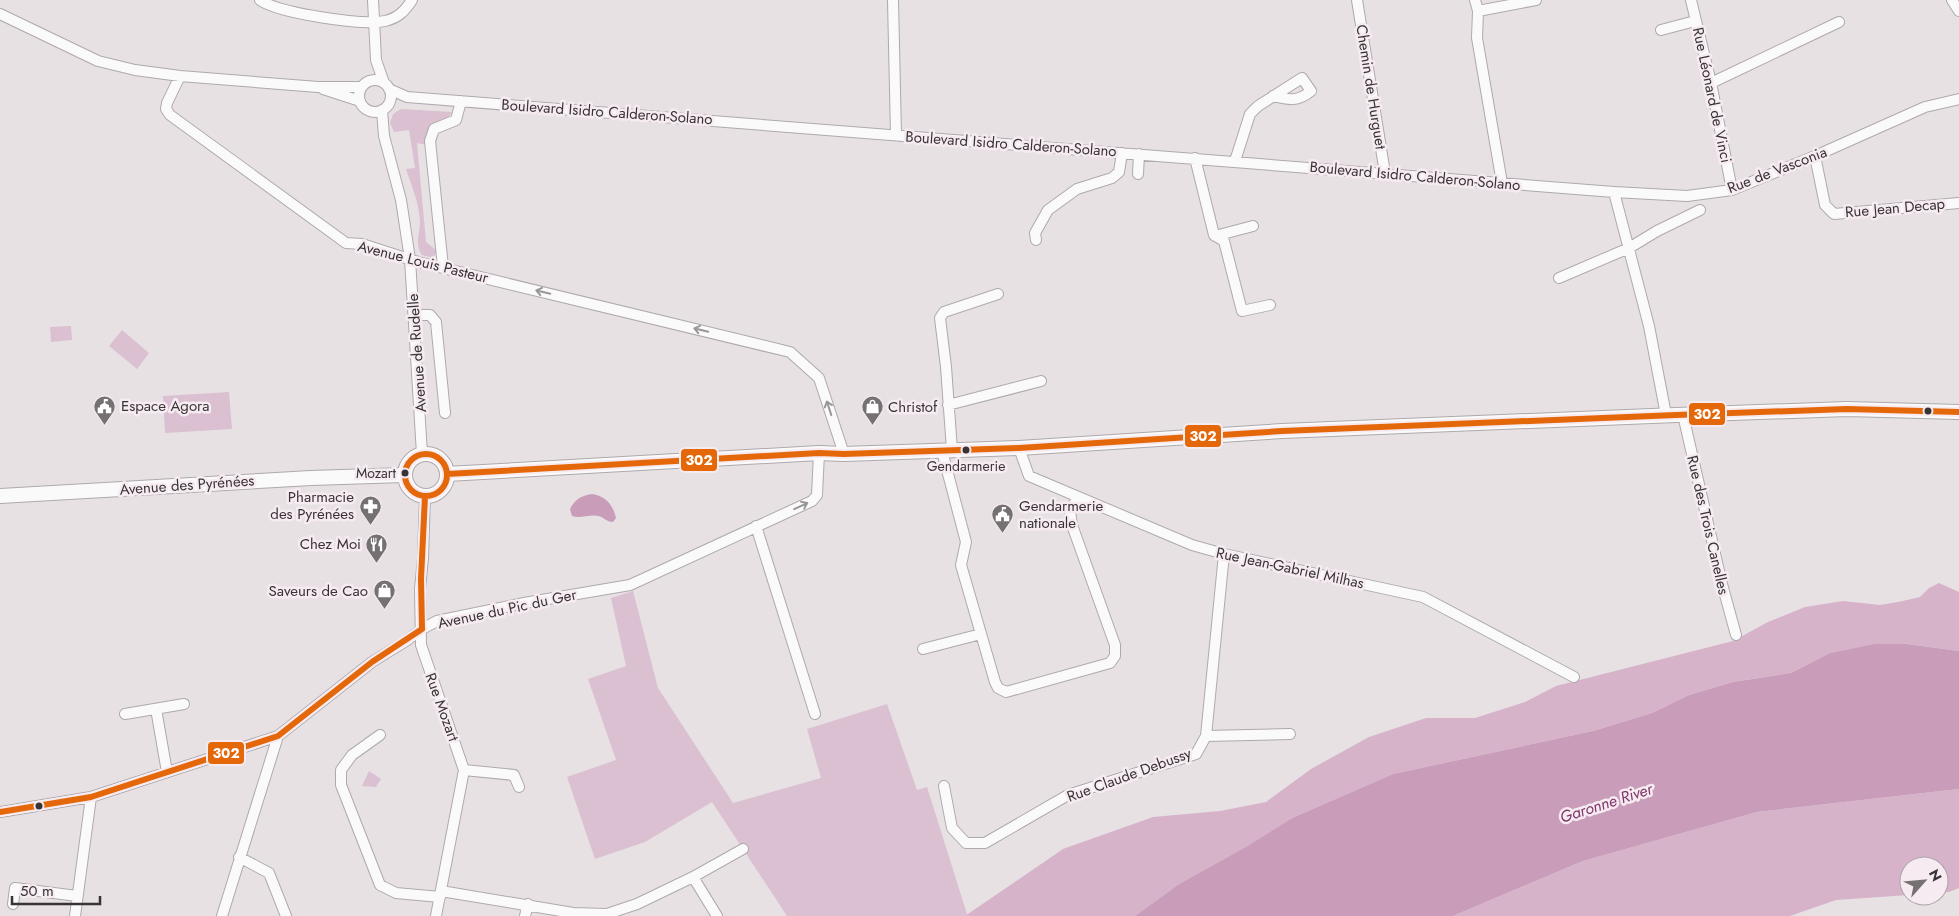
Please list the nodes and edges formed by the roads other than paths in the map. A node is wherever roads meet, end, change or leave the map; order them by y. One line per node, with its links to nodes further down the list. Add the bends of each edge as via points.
1 (260, 0): 14 (street, via 276,8 347,21)
2 (372, 0): 14 (street)
3 (412, 0): 14 (street, via 404,12)
4 (893, 0): 29 (street)
5 (1357, 0): 35 (street, Chemin de Hurguet)
6 (1475, 0): 10 (street)
7 (1536, 0): 10 (street)
8 (1691, 0): 13 (street, Rue Léonard de Vinci)
9 (1952, 0): 11 (street)
10 (1478, 11): 37 (street, via 1477,38)
11 (1959, 11)
12 (1, 16): 18 (street, via 98,61)
13 (1696, 21): 16 (street); 19 (street, Rue Léonard de Vinci)
14 (374, 22): 17 (street)
15 (1839, 22): 19 (street)
16 (1661, 30)
17 (376, 60): 20 (street); 21 (street)
18 (180, 76): 22 (street); 46 (street, Avenue Louis Pasteur, via 166,109 179,122 346,243 362,244)
19 (1711, 83): 38 (street, Rue Léonard de Vinci)
20 (365, 84): 21 (street, via 374,80); 22 (street); 26 (street, via 360,91)
21 (386, 86): 24 (street, Boulevard Isidro Calderon-Solano); 28 (street, via 391,96)
22 (318, 87): 26 (street)
23 (1273, 96): 34 (street, via 1250,114)
24 (407, 97): 27 (street, Boulevard Isidro Calderon-Solano); 28 (street, Boulevard Isidro Calderon-Solano)
25 (1959, 99): 32 (street, Rue de Vasconia, via 1926,107)
26 (360, 101): 28 (street, via 366,109)
27 (461, 101): 29 (street, Boulevard Isidro Calderon-Solano); 47 (street, via 456,120 434,129 430,140)
28 (381, 108): 46 (street, Avenue de Rudelle)
29 (896, 135): 30 (street, Boulevard Isidro Calderon-Solano)
30 (1122, 153): 31 (street, Boulevard Isidro Calderon-Solano); 44 (street, via 1119,172 1112,178 1077,189 1048,210 1035,233)
31 (1139, 154): 33 (street, Boulevard Isidro Calderon-Solano); 36 (street)
32 (1815, 156): 38 (street, Rue de Vasconia); 40 (street, Rue Jean Decap, via 1825,205 1834,214)
33 (1195, 158): 34 (street, Boulevard Isidro Calderon-Solano); 43 (street)
34 (1235, 161): 35 (street, Boulevard Isidro Calderon-Solano)
35 (1385, 173): 37 (street, Boulevard Isidro Calderon-Solano)
36 (1138, 174)
37 (1502, 183): 39 (street, Boulevard Isidro Calderon-Solano)
38 (1732, 190): 39 (street, Rue de Vasconia, via 1687,196)
39 (1614, 192): 45 (street)
40 (1959, 203)
41 (1700, 210): 45 (street)
42 (1253, 226): 43 (street)
43 (1215, 236): 50 (street, via 1224,241 1242,311)
44 (1036, 240)
45 (1629, 248): 48 (street); 56 (street, via 1649,326)
46 (410, 260): 47 (street, Avenue Louis Pasteur); 51 (street, Avenue de Rudelle)
47 (443, 268): 62 (street, Avenue Louis Pasteur, one-way to 47, via 819,378 790,352)
48 (1559, 278)
49 (998, 294): 53 (street, via 941,314)
50 (1270, 304)
51 (414, 315): 55 (street, via 430,315 436,322); 61 (street, Avenue de Rudelle)
52 (1041, 381): 53 (street)
53 (948, 405): 59 (street)
54 (1959, 412): 57 (main road, via 1848,409)
55 (445, 413)
56 (1666, 415): 57 (main road); 58 (main road, via 1282,431)
57 (1683, 415): 72 (street, Rue des Trois Canelles)
58 (1019, 448): 59 (main road); 67 (street, Rue Jean-Gabriel Milhas, via 1030,476)
59 (947, 450): 62 (main road); 71 (street, via 966,542 960,562)
60 (819, 453): 62 (main road); 63 (main road); 68 (street, Avenue du Pic du Ger, one-way to 60, via 812,501 817,495)
61 (422, 454): 63 (main road, via 434,455 443,462); 64 (main road, via 409,461)
62 (844, 454)
63 (447, 474): 66 (main road, via 445,485 436,494)
64 (404, 475): 65 (main road, Avenue des Pyrénées); 66 (main road, via 414,493)
65 (0, 496)
66 (425, 496): 70 (street, Rue Mozart, via 420,589)
67 (1078, 496): 69 (street, Rue Jean-Gabriel Milhas, via 1192,545); 71 (street, via 1070,511 1070,519 1115,645 1113,660 1006,692 995,682)
68 (756, 526): 70 (street, Avenue du Pic du Ger, via 630,586 447,618); 78 (street)
69 (1224, 554): 74 (street, Rue Jean-Gabriel Milhas, via 1423,597); 82 (street, Rue Claude Debussy)
70 (422, 629): 81 (street, Avenue du Pic du Ger, via 372,662); 83 (street, Rue Mozart, via 421,645)
71 (981, 634): 73 (street)
72 (1736, 635)
73 (923, 649)
74 (1574, 677)
75 (184, 704): 76 (street)
76 (156, 709): 77 (street); 84 (street)
77 (125, 714)
78 (815, 714)
79 (380, 734): 92 (street, via 352,755 340,770 341,785 380,885 396,893)
80 (1290, 734): 82 (street)
81 (278, 736): 84 (street, Avenue du Pic du Ger); 90 (street)
82 (1206, 736): 85 (street, Rue Claude Debussy, via 1196,754 1068,795 985,843 966,843 952,828)
83 (464, 770): 86 (street, via 514,774); 92 (street, Rue Mozart)
84 (167, 772): 87 (street, Avenue du Pic du Ger)
85 (944, 786)
86 (519, 787)
87 (91, 797): 88 (street, Avenue du Pic du Ger); 93 (street)
88 (0, 812)
89 (743, 849): 91 (street)
90 (240, 858): 98 (street); 99 (street, via 269,874)
91 (693, 877): 96 (street); 102 (street)
92 (441, 894): 95 (street); 100 (street, Rue Mozart)
93 (77, 896): 94 (street, via 15,888); 97 (street)
94 (13, 904)
95 (528, 904): 96 (street, via 573,913); 101 (street)
96 (607, 915)
97 (75, 916)
98 (222, 916)
99 (286, 916)
100 (436, 916)
101 (525, 916)
102 (718, 916)

